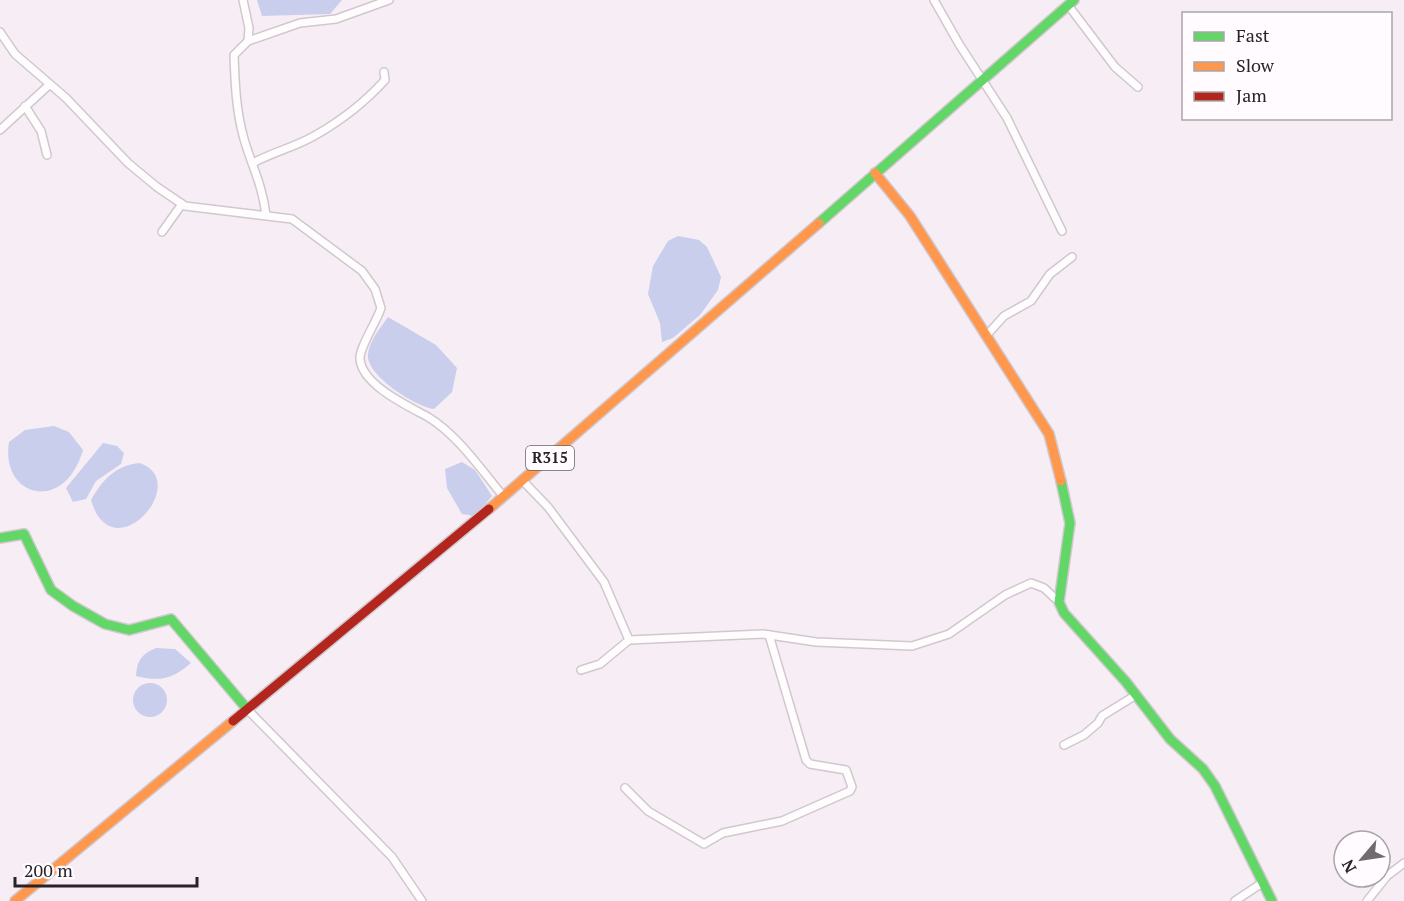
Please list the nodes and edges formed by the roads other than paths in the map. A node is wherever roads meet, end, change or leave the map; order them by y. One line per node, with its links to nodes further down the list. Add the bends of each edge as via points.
1 (243, 0): 6 (street)
2 (389, 0): 6 (street, via 336,20 300,22)
3 (934, 0): 8 (street)
4 (1071, 3): 8 (main road, R315); 10 (street, via 1115,67)
5 (0, 32): 9 (street, via 15,54)
6 (248, 40): 14 (street, via 234,55 236,103)
7 (384, 72): 14 (street, via 385,80 376,90 335,122 313,137)
8 (983, 80): 15 (main road, R315); 18 (street, via 1007,118)
9 (50, 85): 11 (street); 16 (street, via 128,163)
10 (1138, 87)
11 (25, 106): 12 (street); 13 (street, via 41,131)
12 (0, 130)
13 (47, 155)
14 (254, 163): 17 (street)
15 (876, 173): 21 (main road, via 910,216); 22 (main road, R315)
16 (182, 204): 17 (street); 19 (street)
17 (266, 215): 23 (street, via 292,219 362,271 375,289 381,308 360,354 365,372 398,402 428,417 450,436)
18 (1062, 231)
19 (162, 232)
20 (1072, 257): 21 (street, via 1050,274 1032,301 1004,316)
21 (986, 336): 25 (main road, via 1049,434 1057,460 1071,533)
22 (524, 481): 23 (main road, R315); 27 (street, via 604,582)
23 (504, 497): 30 (main road, R315)
24 (0, 538): 30 (main road, via 24,534 56,596 105,624 129,630 171,619)
25 (1059, 602): 26 (street, via 1044,588 1031,583 1005,595 949,634 912,646 816,642); 29 (main road, via 1070,621)
26 (769, 635): 27 (street); 32 (street, via 806,760 846,770 850,791 782,821 723,833 704,844 648,811)
27 (629, 640): 28 (street, via 600,664)
28 (581, 670)
29 (1136, 695): 31 (street, via 1102,716 1084,735); 34 (main road, via 1170,739 1203,769 1215,786)
30 (248, 709): 35 (main road, R315); 36 (street, via 392,857)
31 (1064, 745)
32 (625, 788)
33 (1403, 866): 39 (street, via 1388,876)
34 (1262, 883): 37 (street); 38 (main road)
35 (15, 901)
36 (422, 901)
37 (1235, 901)
38 (1272, 901)
39 (1367, 901)

